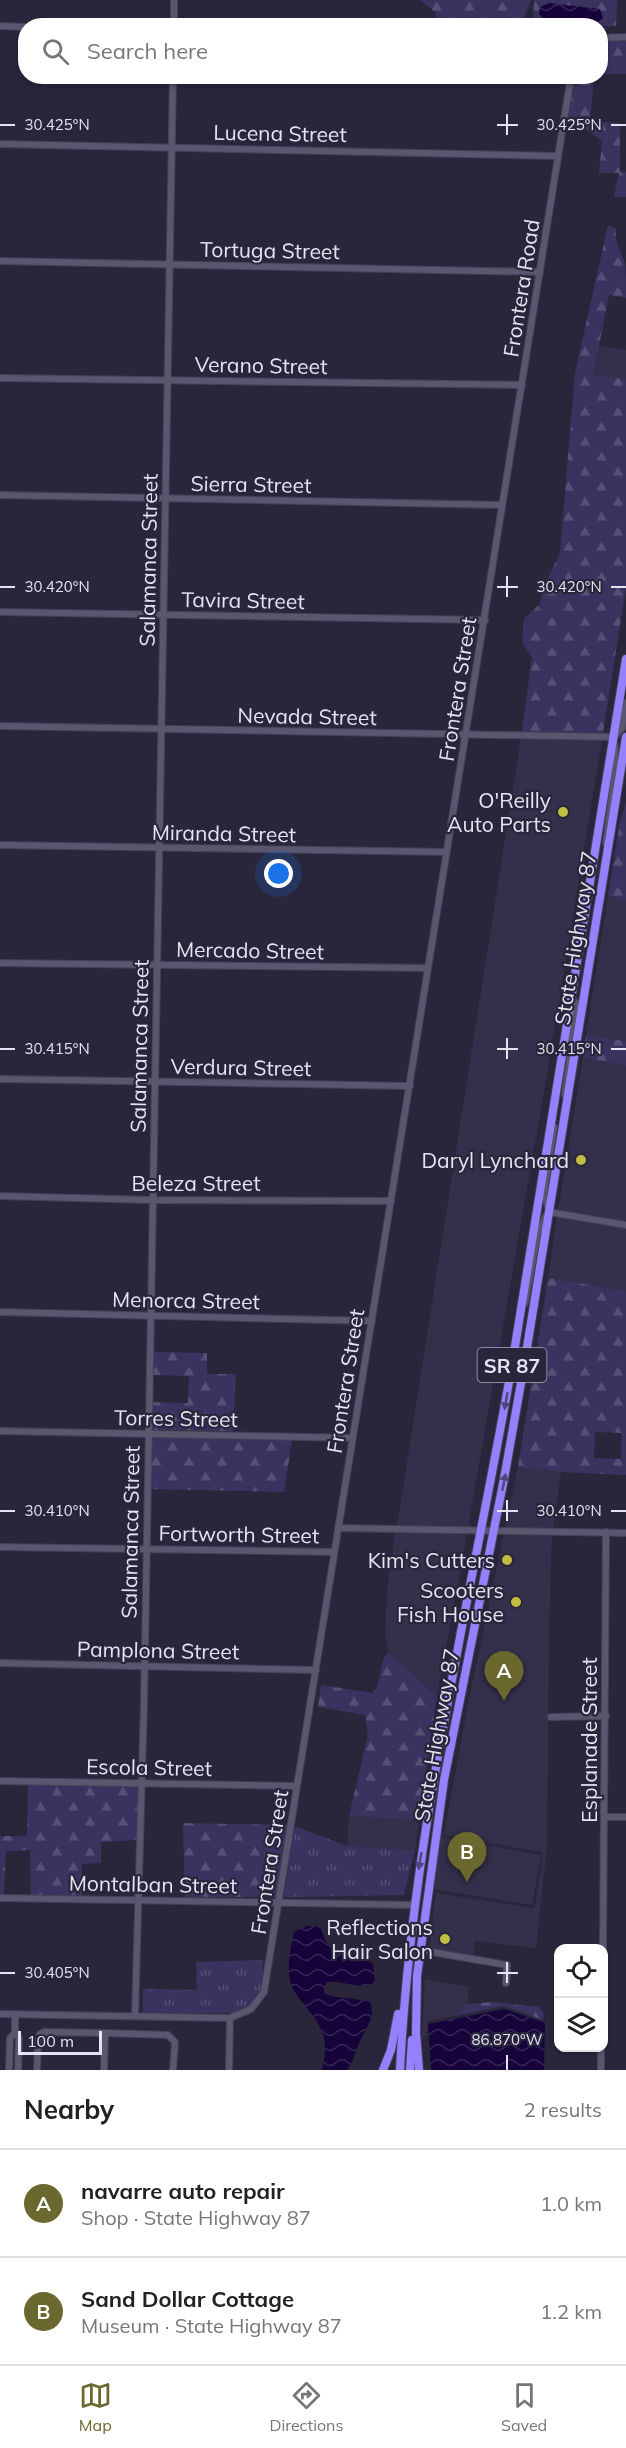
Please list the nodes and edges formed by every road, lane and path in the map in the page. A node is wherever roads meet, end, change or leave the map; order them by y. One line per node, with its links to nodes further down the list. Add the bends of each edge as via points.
1 (174, 0): 2 (street)
2 (174, 18)
3 (0, 26): 4 (street)
4 (18, 27)
5 (626, 37): 6 (street)
6 (608, 38)
7 (173, 84): 10 (street, Salamanca Street)
8 (570, 84): 11 (street, Frontera Road)
9 (0, 144): 10 (street, Lucena Street)
10 (172, 147): 11 (street, Lucena Street); 13 (street, Salamanca Street)
11 (558, 156): 14 (street, Frontera Road)
12 (0, 261): 13 (street, Tortuga Street)
13 (170, 265): 14 (street, Tortuga Street); 16 (street, Salamanca Street)
14 (540, 272): 17 (street, Frontera Road)
15 (0, 378): 16 (street, Verano Street)
16 (167, 381): 17 (street, Verano Street); 19 (street, Salamanca Street)
17 (522, 385): 20 (street, Frontera Road)
18 (0, 495): 19 (street, Sierra Street)
19 (165, 498): 20 (street, Sierra Street); 22 (street, Salamanca Street)
20 (502, 505): 23 (street, Frontera Street)
21 (0, 612): 22 (street, Tavira Street)
22 (164, 616): 23 (street, Tavira Street); 27 (street, Salamanca Street)
23 (485, 620): 28 (street, Frontera Street)
24 (626, 660): 29 (highway, SR 87)
25 (626, 703): 29 (street, via 622,728)
26 (0, 726): 27 (street, Nevada Street)
27 (161, 729): 28 (street, Nevada Street); 32 (street, Salamanca Street)
28 (467, 735): 29 (street, Nevada Street); 33 (street, Frontera Street)
29 (614, 737): 34 (street, via 616,757); 38 (highway, SR 87)
30 (626, 737): 34 (highway, State Highway 87 / SR 87)
31 (0, 845): 32 (street, Miranda Street)
32 (158, 849): 33 (street, Miranda Street); 36 (street, Salamanca Street)
33 (447, 852): 37 (street, Frontera Street)
34 (606, 859): 43 (highway, State Highway 87 / SR 87)
35 (0, 963): 36 (street, Mercado Street)
36 (157, 966): 37 (street, Mercado Street); 40 (street, Salamanca Street)
37 (428, 968): 41 (street, Frontera Street)
38 (571, 998): 42 (highway, SR 87); 43 (street, via 576,1008 565,1088)
39 (0, 1079): 40 (street, Verdura Street)
40 (155, 1082): 41 (street, Verdura Street); 45 (street, Salamanca Street)
41 (410, 1086): 46 (street, Frontera Street)
42 (554, 1105): 47 (street, via 544,1193); 52 (highway, SR 87)
43 (566, 1110): 47 (highway, State Highway 87 / SR 87)
44 (0, 1196): 45 (street, Beleza Street)
45 (152, 1200): 46 (street, Beleza Street); 50 (street, Salamanca Street)
46 (391, 1201): 51 (street, Frontera Street)
47 (549, 1212): 48 (street); 52 (street, via 538,1232 530,1288); 58 (highway, State Highway 87 / SR 87, one-way to 47)
48 (626, 1225)
49 (0, 1312): 50 (street, Menorca Street)
50 (150, 1315): 51 (street, Menorca Street); 54 (street, Salamanca Street)
51 (372, 1321): 55 (street, Frontera Street)
52 (518, 1331): 57 (highway, SR 87, one-way to 57)
53 (0, 1431): 54 (street, Torres Street)
54 (148, 1433): 55 (street, Torres Street); 62 (street, Salamanca Street)
55 (351, 1438): 56 (street, Frontera Street)
56 (338, 1528): 57 (street); 63 (street, Frontera Street)
57 (482, 1530): 58 (street); 77 (highway, SR 87, one-way to 77, via 433,1776)
58 (494, 1530): 59 (street); 79 (highway, State Highway 87 / SR 87, via 444,1780)
59 (606, 1532): 60 (street); 67 (street, Esplanade Street)
60 (626, 1533)
61 (0, 1547): 62 (street, Fortworth Street)
62 (146, 1550): 63 (street, Fortworth Street); 65 (street, Salamanca Street)
63 (334, 1552): 66 (street, Frontera Street)
64 (0, 1663): 65 (street, Pamplona Street)
65 (144, 1666): 66 (street, Pamplona Street); 70 (street, Salamanca Street)
66 (316, 1670): 71 (street, Frontera Street)
67 (606, 1716): 68 (street); 72 (street, Esplanade Street)
68 (551, 1717)
69 (0, 1781): 70 (street, Escola Street)
70 (141, 1783): 71 (street, Escola Street); 75 (street, Salamanca Street)
71 (297, 1786): 76 (street, Frontera Street)
72 (605, 1817): 73 (street); 78 (street, Esplanade Street)
73 (626, 1817)
74 (0, 1898): 75 (street, Montalban Street)
75 (137, 1900): 76 (street, Montalban Street); 85 (street, Salamanca Street)
76 (280, 1904): 77 (street, Montalban Street); 86 (street, Frontera Street, via 264,1992 251,2009)
77 (414, 1905): 80 (highway, SR 87)
78 (603, 1944)
79 (420, 1950): 81 (street, via 507,1965); 82 (highway, State Highway 87 / SR 87)
80 (406, 1982): 96 (highway); 97 (highway, SR 87)
81 (506, 1983)
82 (416, 1995): 98 (highway, SR 87); 99 (highway)
83 (0, 2014): 84 (street)
84 (15, 2014): 85 (street); 87 (street)
85 (135, 2016): 86 (street)
86 (230, 2018): 95 (street)
87 (15, 2033): 90 (street, via 10,2038); 91 (street, via 19,2038)
88 (105, 2033): 92 (street, via 40,2034); 93 (street); 94 (street, via 168,2035 175,2042)
89 (601, 2052): 100 (street)
90 (9, 2070)
91 (18, 2070)
92 (37, 2070)
93 (104, 2070)
94 (173, 2070)
95 (229, 2070)
96 (383, 2070)
97 (400, 2070)
98 (410, 2070)
99 (419, 2070)
100 (601, 2070)

